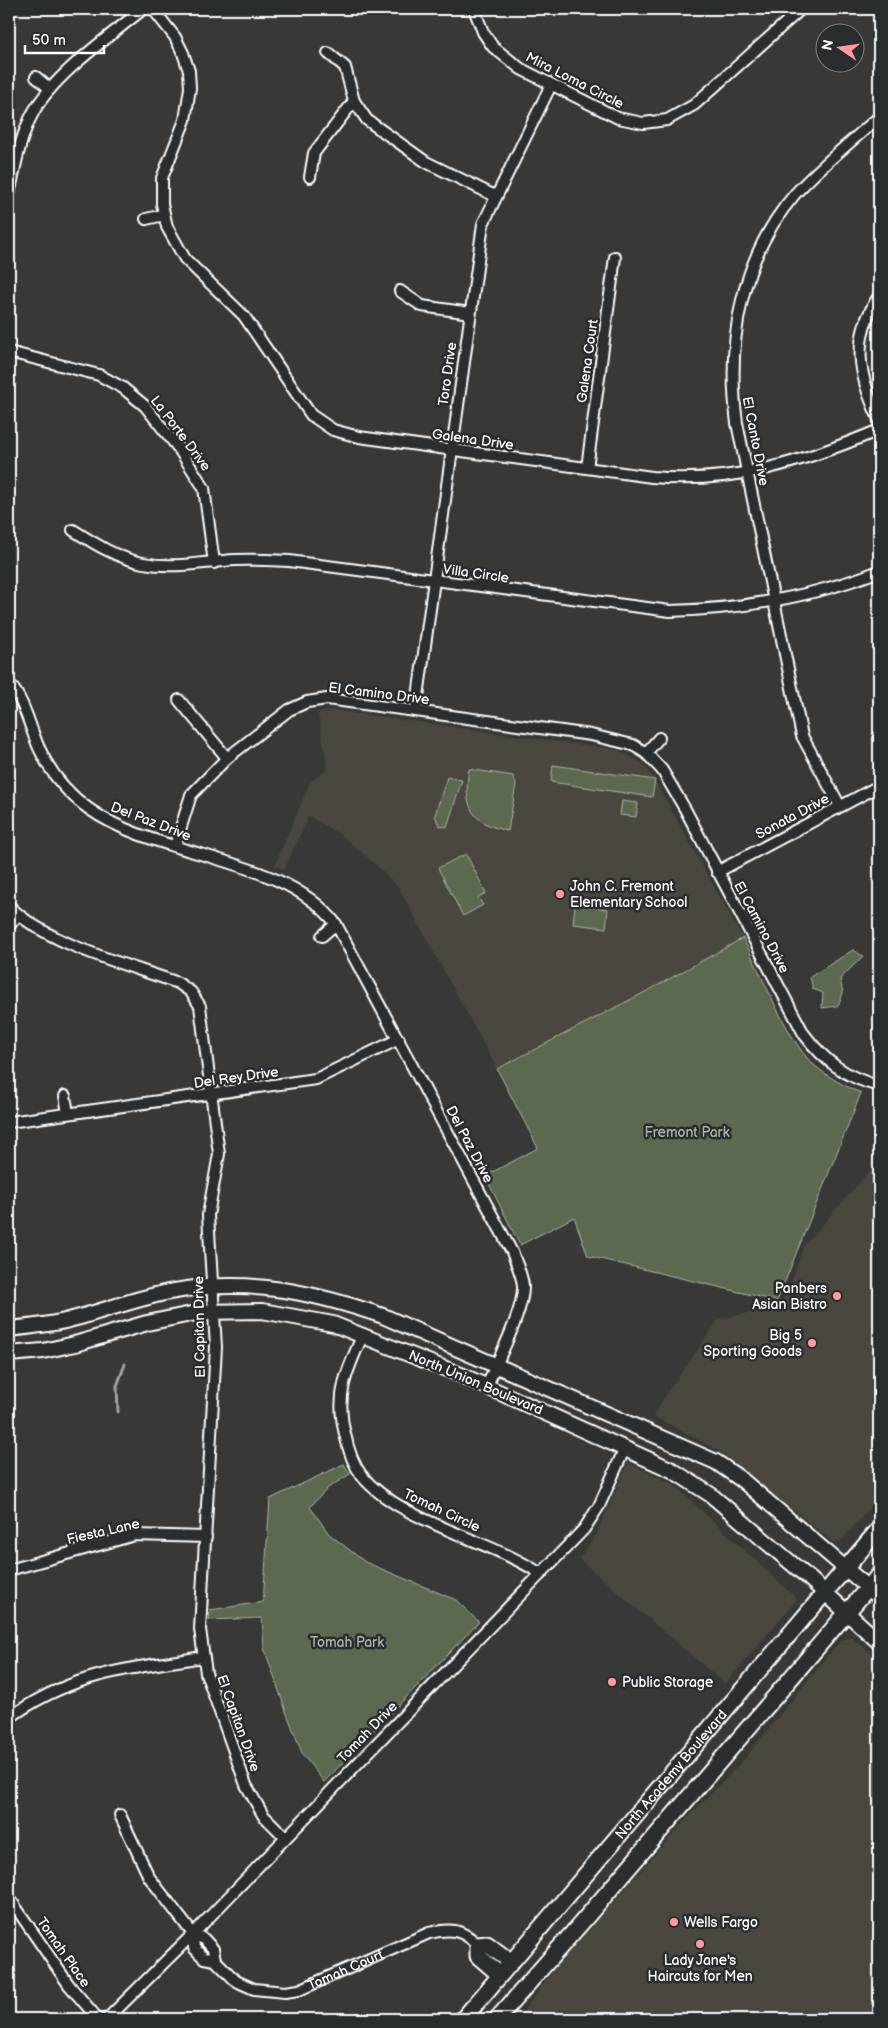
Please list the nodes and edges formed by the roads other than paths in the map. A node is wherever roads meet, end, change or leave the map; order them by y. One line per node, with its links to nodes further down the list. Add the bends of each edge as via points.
1 (143, 9): 8 (street)
2 (153, 9): 14 (street, Galena Drive, via 183,53 190,88 185,120 162,178)
3 (474, 9): 7 (street, Mira Loma Circle, via 493,47 521,69)
4 (801, 9): 7 (street, Mira Loma Circle, via 694,106 667,120 629,122)
5 (328, 53): 9 (street, via 344,67)
6 (36, 77): 8 (street)
7 (552, 85): 13 (street, Toro Drive)
8 (50, 89): 12 (street, via 27,128)
9 (354, 101): 11 (street, via 314,153); 13 (street, via 367,120 413,153)
10 (879, 117): 25 (street, El Canto Drive, via 795,195 767,236 748,278 736,324 732,371 737,422)
11 (310, 177)
12 (9, 195)
13 (495, 196): 19 (street, Toro Drive, via 482,224)
14 (164, 215): 15 (street); 23 (street, Galena Drive, via 178,249 244,316 311,416 346,434)
15 (146, 219)
16 (615, 257): 24 (street, Galena Court)
17 (400, 291): 19 (street, via 422,306)
18 (879, 296): 21 (street, via 860,343 863,381)
19 (470, 313): 23 (street, Toro Drive)
20 (9, 352): 27 (street, La Porte Drive, via 99,375 123,388 145,406 204,488)
21 (879, 418)
22 (879, 430): 25 (street, Galena Drive, via 818,454)
23 (451, 450): 24 (street, Galena Drive); 29 (street, Toro Drive)
24 (587, 468): 25 (street, Galena Drive, via 688,480)
25 (748, 474): 30 (street, El Canto Drive)
26 (73, 530): 27 (street, Villa Circle, via 110,552 142,563 174,566)
27 (214, 562): 29 (street, Villa Circle, via 268,560)
28 (879, 571): 30 (street, Villa Circle)
29 (434, 581): 30 (street, Villa Circle, via 670,611 728,608); 33 (street, Toro Drive)
30 (773, 601): 38 (street, El Canto Drive, via 802,736)
31 (9, 683): 39 (street, Del Paz Drive, via 21,699 46,762 76,798 115,824)
32 (179, 700): 36 (street)
33 (416, 710): 35 (street, El Camino Drive, via 618,740); 36 (street, El Camino Drive, via 327,699 307,702 289,710)
34 (659, 738): 35 (street)
35 (646, 753): 40 (street, El Camino Drive, via 671,785)
36 (227, 758): 39 (street, El Camino Drive, via 191,794)
37 (879, 786): 38 (street, Sonata Drive)
38 (840, 806): 40 (street, Sonata Drive)
39 (175, 846): 43 (street, Del Paz Drive, via 275,879 319,907)
40 (717, 872): 47 (street, El Camino Drive, via 793,1016 814,1048 848,1075)
41 (9, 906): 42 (street, El Capitan Drive)
42 (17, 916): 44 (street); 48 (street, El Capitan Drive, via 46,934 178,983 191,992 200,1006)
43 (336, 924): 45 (street); 46 (street, Del Paz Drive)
44 (9, 926)
45 (322, 936)
46 (399, 1039): 48 (street, Del Rey Drive, via 316,1079); 57 (street, Del Paz Drive, via 521,1274 522,1297)
47 (879, 1086)
48 (212, 1094): 50 (street, Del Rey Drive); 52 (street, El Capitan Drive, via 219,1154 208,1215)
49 (65, 1096): 50 (street)
50 (68, 1113): 51 (street, Del Rey Drive)
51 (9, 1122)
52 (212, 1287): 53 (street, El Capitan Drive); 54 (main road, North Union Boulevard, via 174,1291 65,1321); 57 (main road, North Union Boulevard, via 275,1287 357,1307)
53 (214, 1311): 55 (main road, North Union Boulevard, via 281,1314 333,1324); 56 (main road, North Union Boulevard, via 147,1324 44,1351); 61 (street, El Capitan Drive, via 216,1347)
54 (9, 1329)
55 (363, 1334): 58 (main road, North Union Boulevard); 64 (street, Tomah Circle, via 344,1386 342,1406 347,1445 362,1476 379,1493 404,1509 510,1555)
56 (9, 1354)
57 (495, 1365): 58 (street, Del Paz Drive); 62 (main road, North Union Boulevard, via 716,1462)
58 (487, 1386): 59 (main road, North Union Boulevard)
59 (625, 1448): 64 (street, Tomah Drive, via 592,1518); 66 (main road, North Union Boulevard, via 672,1470 711,1495)
60 (879, 1529): 62 (highway, North Academy Boulevard)
61 (206, 1537): 63 (street, Fiesta Lane, via 135,1535); 70 (street, El Capitan Drive, via 200,1629)
62 (846, 1568): 66 (highway, North Academy Boulevard); 67 (main road, North Union Boulevard)
63 (9, 1570)
64 (541, 1574): 73 (street, Tomah Drive)
65 (879, 1574): 67 (highway, North Academy Boulevard)
66 (825, 1592): 68 (main road, North Union Boulevard); 77 (highway, North Academy Boulevard)
67 (874, 1592): 68 (highway, North Academy Boulevard)
68 (847, 1612): 69 (main road, North Union Boulevard); 82 (highway, North Academy Boulevard)
69 (879, 1642)
70 (203, 1657): 71 (street, via 81,1679 52,1690); 73 (street, El Capitan Drive, via 246,1785 263,1815)
71 (9, 1718)
72 (120, 1815): 75 (street, Tomah Court, via 149,1877)
73 (285, 1837): 75 (street, Tomah Drive)
74 (10, 1900): 79 (street, Tomah Place, via 69,1985)
75 (193, 1934): 76 (street, Tomah Court, via 194,1948 204,1958 215,1960 236,1982 254,1989 285,1992 299,1990 429,1933 460,1930); 80 (street, Tomah Drive)
76 (478, 1945): 77 (highway, Tomah Court, via 488,1944); 78 (highway, Tomah Court, via 478,1956)
77 (511, 1962): 78 (highway, North Academy Boulevard)
78 (500, 1975): 81 (highway, North Academy Boulevard)
79 (98, 2019)
80 (106, 2019)
81 (462, 2019)
82 (497, 2019)

